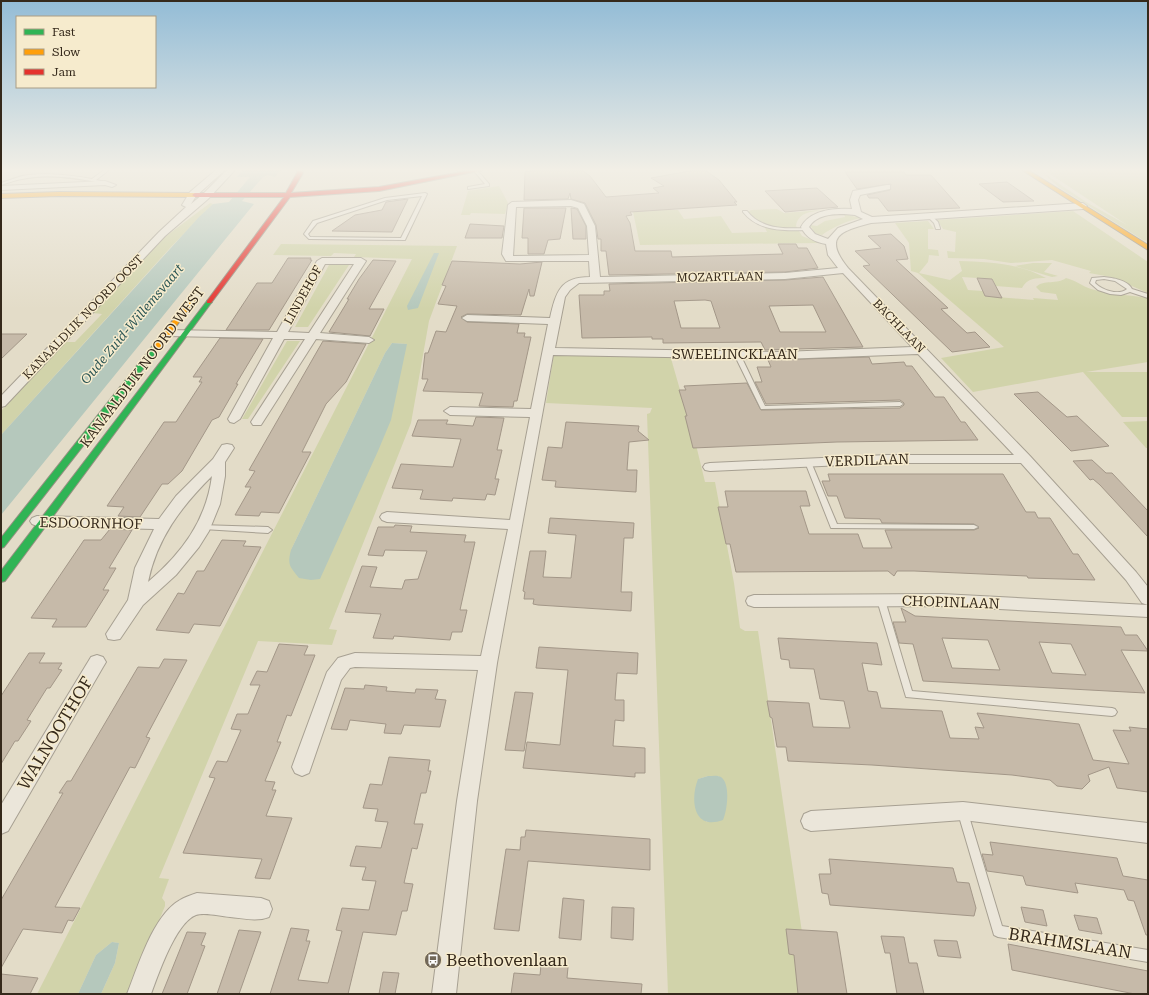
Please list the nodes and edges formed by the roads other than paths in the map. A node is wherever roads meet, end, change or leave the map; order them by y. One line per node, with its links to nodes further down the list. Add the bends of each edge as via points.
1 (180, 216): 35 (street, KANAALDIJK NOORD OOST)
2 (272, 216): 28 (main road, KANAALDIJK NOORD WEST)
3 (332, 216): 16 (lane, via 315,222 306,234 309,238)
4 (414, 216): 16 (lane)
5 (511, 216): 19 (street, via 507,254 509,258)
6 (587, 216): 19 (street, via 592,226)
7 (749, 216): 15 (lane, via 765,225)
8 (812, 216): 15 (street, via 806,222)
9 (864, 216): 13 (street)
10 (922, 216): 13 (street)
11 (928, 216): 14 (lane)
12 (1099, 216): 18 (main road)
13 (871, 220): 17 (street, via 848,226 835,234)
14 (938, 228)
15 (806, 229): 17 (street, via 816,238)
16 (403, 239)
17 (831, 242): 20 (street, BACHLAAN, via 833,254)
18 (1146, 246)
19 (594, 258): 21 (street)
20 (845, 270): 21 (street, MOZARTLAAN, via 785,276); 32 (street, BACHLAAN)
21 (595, 279): 26 (street, via 577,280 567,285 562,291)
22 (1129, 290): 22 (lane, via 1126,284 1116,280 1098,278 1092,281 1094,286 1108,292 1119,293); 24 (lane)
23 (199, 293): 27 (main road, KANAALDIJK NOORD WEST)
24 (1148, 296)
25 (467, 318): 26 (street)
26 (554, 320): 33 (street)
27 (167, 333): 28 (street, LINDEHOF); 47 (main road, KANAALDIJK NOORD WEST)
28 (184, 333): 29 (street, LINDEHOF); 48 (main road, KANAALDIJK NOORD WEST)
29 (281, 335): 30 (street, LINDEHOF); 30 (street, LINDEHOF, via 322,261 361,261); 39 (street, LINDEHOF)
30 (313, 336): 31 (street, LINDEHOF); 40 (street, LINDEHOF)
31 (369, 340)
32 (921, 350): 34 (street, SWEELINCKLAAN, via 861,354); 42 (street, BACHLAAN)
33 (548, 351): 34 (street, SWEELINCKLAAN); 38 (street)
34 (737, 354): 36 (lane, via 763,408)
35 (1, 403)
36 (900, 404)
37 (450, 411): 38 (street)
38 (536, 413): 50 (street)
39 (234, 419)
40 (257, 422)
41 (227, 448): 43 (street, ESDOORNHOF)
42 (1025, 459): 44 (street, VERDILAAN); 56 (street, BACHLAAN)
43 (218, 462): 49 (street, ESDOORNHOF); 51 (street, ESDOORNHOF, via 220,479 214,505)
44 (808, 462): 45 (street, VERDILAAN); 52 (lane, via 834,526)
45 (710, 467)
46 (387, 517): 50 (street)
47 (20, 521): 48 (street, ESDOORNHOF); 54 (main road, KANAALDIJK NOORD WEST)
48 (44, 522): 49 (street, ESDOORNHOF); 55 (main road, KANAALDIJK NOORD WEST)
49 (162, 524): 59 (street, ESDOORNHOF, via 143,568)
50 (516, 525): 63 (street)
51 (203, 527): 53 (lane); 59 (street, ESDOORNHOF, via 176,566)
52 (974, 527)
53 (268, 530)
54 (1, 545)
55 (1, 578)
56 (1148, 599)
57 (881, 600): 58 (street, CHOPINLAAN); 60 (street, CHOPINLAAN, via 942,600); 64 (lane, via 909,694)
58 (754, 601)
59 (136, 602): 61 (street, ESDOORNHOF)
60 (1148, 611)
61 (114, 634)
62 (97, 662): 68 (street, WALNOOTHOF)
63 (488, 663): 65 (street, via 355,660 344,663 333,677); 73 (street, via 467,802)
64 (1112, 712)
65 (302, 767)
66 (963, 810): 67 (street); 69 (street); 71 (lane, BRAHMSLAAN, via 998,931)
67 (811, 820)
68 (1, 824)
69 (1148, 833)
70 (261, 909): 72 (street, via 196,904 179,914 160,942)
71 (1148, 956)
72 (139, 994)
73 (444, 994)

